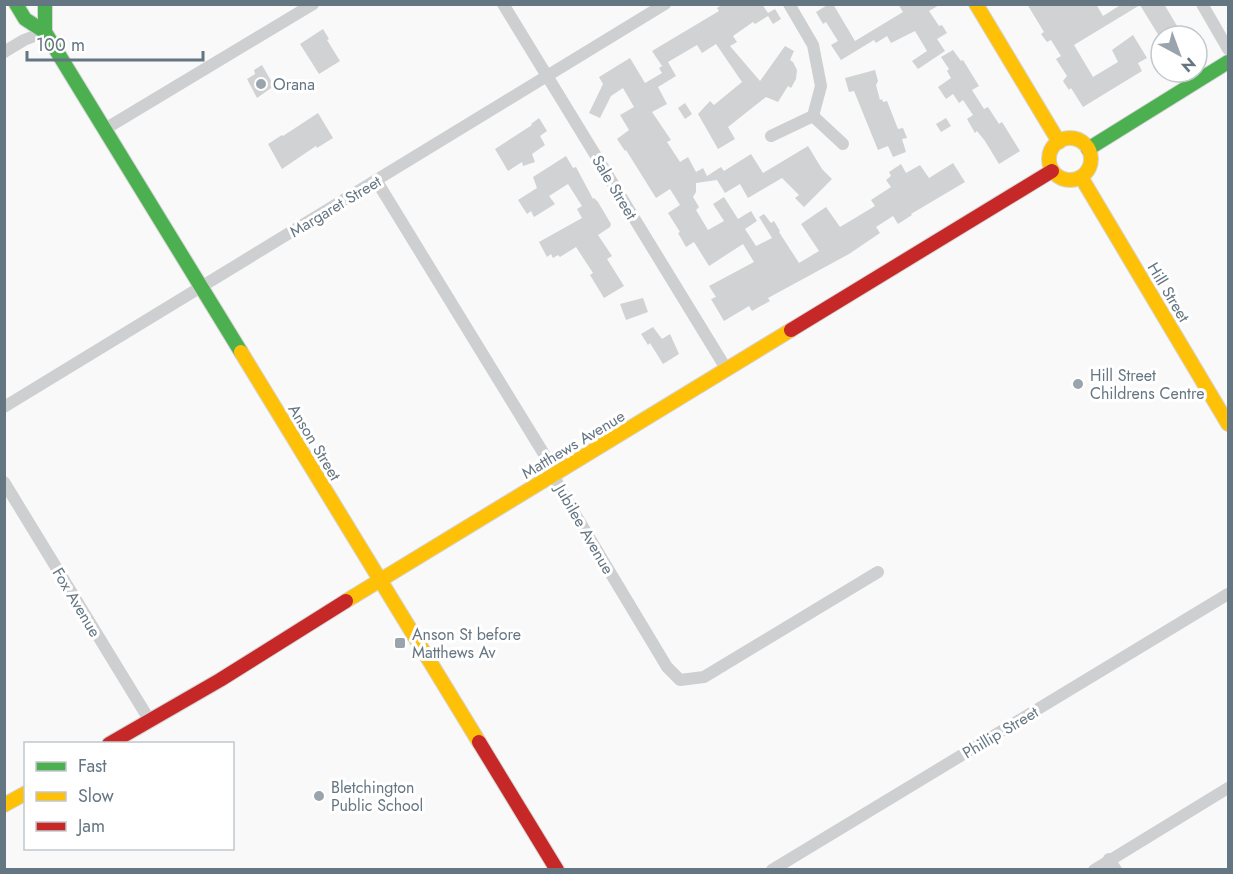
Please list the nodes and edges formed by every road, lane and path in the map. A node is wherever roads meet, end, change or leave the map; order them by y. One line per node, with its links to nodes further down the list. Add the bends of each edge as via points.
1 (16, 4): 9 (street, Anson Street, via 25,19)
2 (45, 4): 9 (street)
3 (312, 4): 15 (street)
4 (503, 4): 13 (street, Sale Street)
5 (665, 4): 13 (street, Margaret Street)
6 (789, 4): 14 (street, via 813,45 821,86)
7 (976, 4): 17 (street)
8 (1202, 4): 10 (street)
9 (45, 32): 11 (street); 15 (street, Anson Street)
10 (1228, 49)
11 (4, 52)
12 (1228, 62): 19 (street)
13 (547, 76): 22 (street, Margaret Street); 24 (street, Sale Street)
14 (813, 116): 16 (street); 18 (street)
15 (105, 129): 23 (street, Anson Street)
16 (771, 136)
17 (1059, 142): 19 (street, via 1072,138); 20 (street, via 1049,158)
18 (843, 144)
19 (1088, 149): 21 (street, via 1091,161)
20 (1053, 171): 21 (street, via 1062,179); 24 (street, Matthews Avenue)
21 (1081, 177): 26 (street, Hill Street)
22 (376, 180): 23 (street, Margaret Street); 27 (street, Jubilee Avenue)
23 (201, 287): 25 (street, Margaret Street); 30 (street, Anson Street)
24 (727, 370): 27 (street, Matthews Avenue)
25 (4, 407)
26 (1228, 424)
27 (554, 475): 29 (street, Jubilee Avenue, via 667,667 680,680 704,677); 30 (street, Matthews Avenue)
28 (4, 482): 32 (street, Fox Avenue)
29 (878, 572)
30 (380, 580): 32 (street, Matthews Avenue); 38 (street, Anson Street)
31 (1228, 594): 39 (street, Phillip Street)
32 (150, 721): 33 (street, Matthews Avenue)
33 (113, 742)
34 (1228, 788): 37 (street)
35 (24, 794): 36 (street)
36 (4, 805)
37 (1113, 864): 40 (street)
38 (557, 870)
39 (772, 870)
40 (1094, 870)

